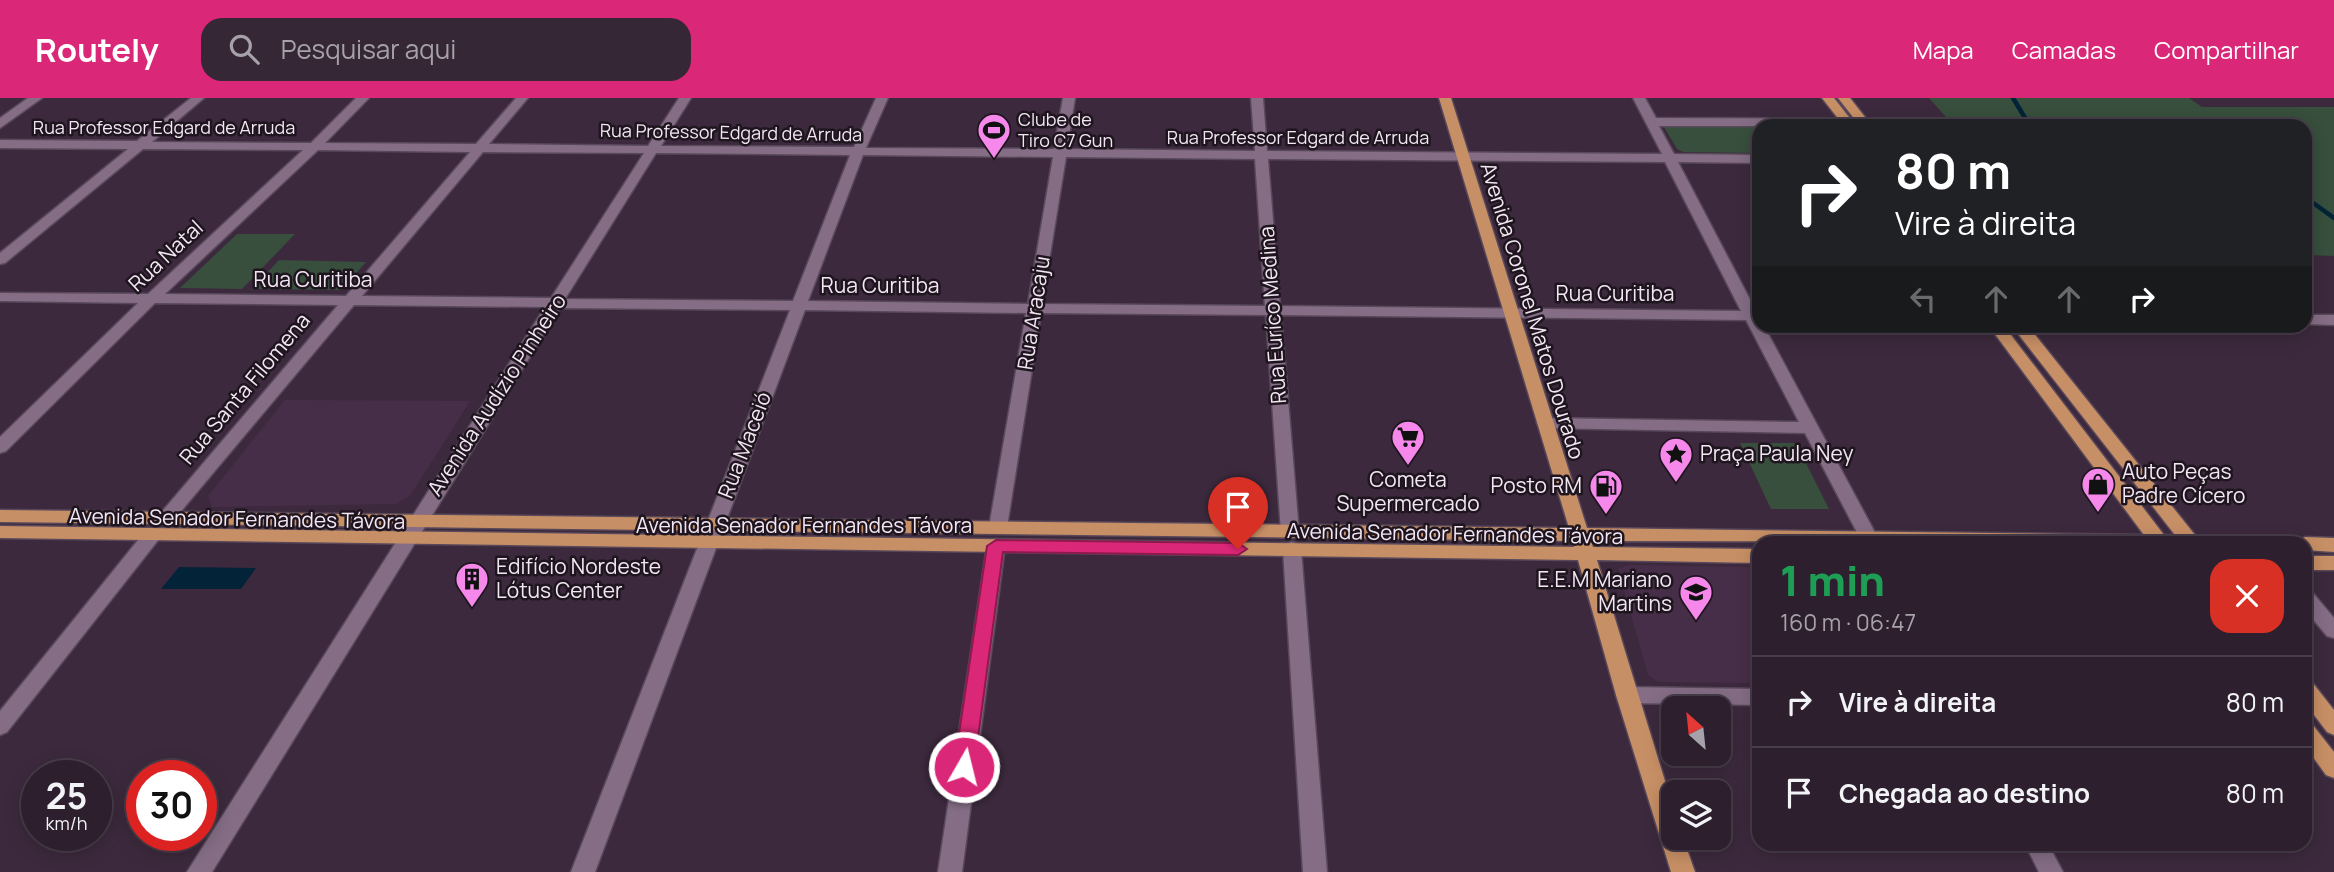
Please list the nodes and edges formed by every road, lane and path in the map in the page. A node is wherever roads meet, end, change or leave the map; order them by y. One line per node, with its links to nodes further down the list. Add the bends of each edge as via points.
1 (36, 98): 17 (street)
2 (198, 98): 19 (street)
3 (363, 98): 20 (street, Rua Natal)
4 (522, 98): 21 (street, Rua Santa Filomena)
5 (685, 98): 22 (street, Avenida Audízio Pinheiro)
6 (882, 98): 23 (street, Rua Maceió)
7 (1069, 98): 24 (street, Rua Aracaju)
8 (1257, 98): 25 (street, Rua Euríco Medina)
9 (1445, 98): 26 (main road, Avenida Coronel Matos Dourado)
10 (1639, 98): 15 (street)
11 (1828, 98): 13 (main road)
12 (1844, 98): 14 (main road)
13 (1844, 119)
14 (1861, 119)
15 (1652, 122): 16 (street); 27 (street)
16 (1752, 123)
17 (0, 124)
18 (0, 144): 19 (street, Rua Professor Edgard de Arruda)
19 (138, 146): 20 (street, Rua Professor Edgard de Arruda); 29 (street)
20 (315, 146): 21 (street, Rua Professor Edgard de Arruda); 31 (street, Rua Natal)
21 (481, 148): 22 (street, Rua Professor Edgard de Arruda); 32 (street, Rua Santa Filomena)
22 (652, 151): 23 (street, Rua Professor Edgard de Arruda); 33 (street, Avenida Audízio Pinheiro)
23 (858, 152): 24 (street, Rua Professor Edgard de Arruda); 34 (street, Rua Maceió)
24 (1059, 153): 25 (street, Rua Professor Edgard de Arruda); 35 (street, Rua Aracaju)
25 (1261, 155): 26 (street, Rua Professor Edgard de Arruda); 37 (street, Rua Euríco Medina)
26 (1462, 157): 27 (street, Rua Professor Edgard de Arruda); 38 (main road, Avenida Coronel Matos Dourado)
27 (1671, 158): 28 (street, Rua Professor Edgard de Arruda); 36 (street)
28 (1752, 159)
29 (0, 261)
30 (0, 297): 31 (street, Rua Curitiba)
31 (151, 299): 32 (street, Rua Curitiba); 47 (street, Rua Natal)
32 (348, 301): 33 (street, Rua Curitiba); 49 (street, Rua Santa Filomena)
33 (557, 303): 34 (street, Rua Curitiba); 50 (street, Avenida Audízio Pinheiro)
34 (799, 306): 35 (street, Rua Curitiba); 53 (street, Rua Maceió)
35 (1035, 308): 37 (street, Rua Curitiba); 57 (street, Rua Aracaju)
36 (1752, 310)
37 (1272, 311): 38 (street, Rua Curitiba); 58 (street, Rua Euríco Medina)
38 (1512, 314): 39 (street, Rua Curitiba); 45 (main road, Avenida Coronel Matos Dourado)
39 (1752, 316)
40 (2312, 320): 41 (street)
41 (2334, 320)
42 (1764, 333): 46 (street)
43 (2002, 333): 55 (main road)
44 (2026, 333): 56 (main road)
45 (1545, 423): 46 (street); 60 (main road, Avenida Coronel Matos Dourado)
46 (1811, 428): 54 (street)
47 (0, 447)
48 (0, 516): 49 (main road, Avenida Senador Fernandes Távora)
49 (166, 518): 50 (main road, Avenida Senador Fernandes Távora)
50 (410, 530): 52 (main road, Avenida Senador Fernandes Távora); 53 (main road, Avenida Senador Fernandes Távora); 76 (street, Avenida Audízio Pinheiro)
51 (0, 532): 52 (main road, Avenida Senador Fernandes Távora)
52 (153, 534): 71 (street)
53 (711, 534): 57 (main road, Avenida Senador Fernandes Távora); 77 (street, Rua Maceió)
54 (1868, 536)
55 (2154, 536)
56 (2185, 536)
57 (997, 537): 58 (main road, Avenida Senador Fernandes Távora); 78 (street, Rua Aracaju)
58 (1291, 541): 60 (main road, Avenida Senador Fernandes Távora); 79 (street, Rua Euríco Medina)
59 (1752, 542): 60 (main road, Avenida Senador Fernandes Távora)
60 (1583, 544): 63 (main road, Avenida Senador Fernandes Távora); 68 (main road, Avenida Coronel Matos Dourado)
61 (2312, 544): 62 (main road)
62 (2334, 545)
63 (1752, 556)
64 (2312, 563): 65 (main road)
65 (2334, 563)
66 (2312, 605): 67 (street)
67 (2334, 631)
68 (1626, 695): 69 (street); 80 (main road, Avenida Coronel Matos Dourado)
69 (1752, 697)
70 (2312, 697): 72 (main road)
71 (0, 726)
72 (2334, 726)
73 (2312, 739): 74 (main road)
74 (2334, 769)
75 (2040, 851): 81 (street)
76 (200, 872)
77 (583, 872)
78 (950, 872)
79 (1315, 872)
80 (1683, 872)
81 (2051, 872)

